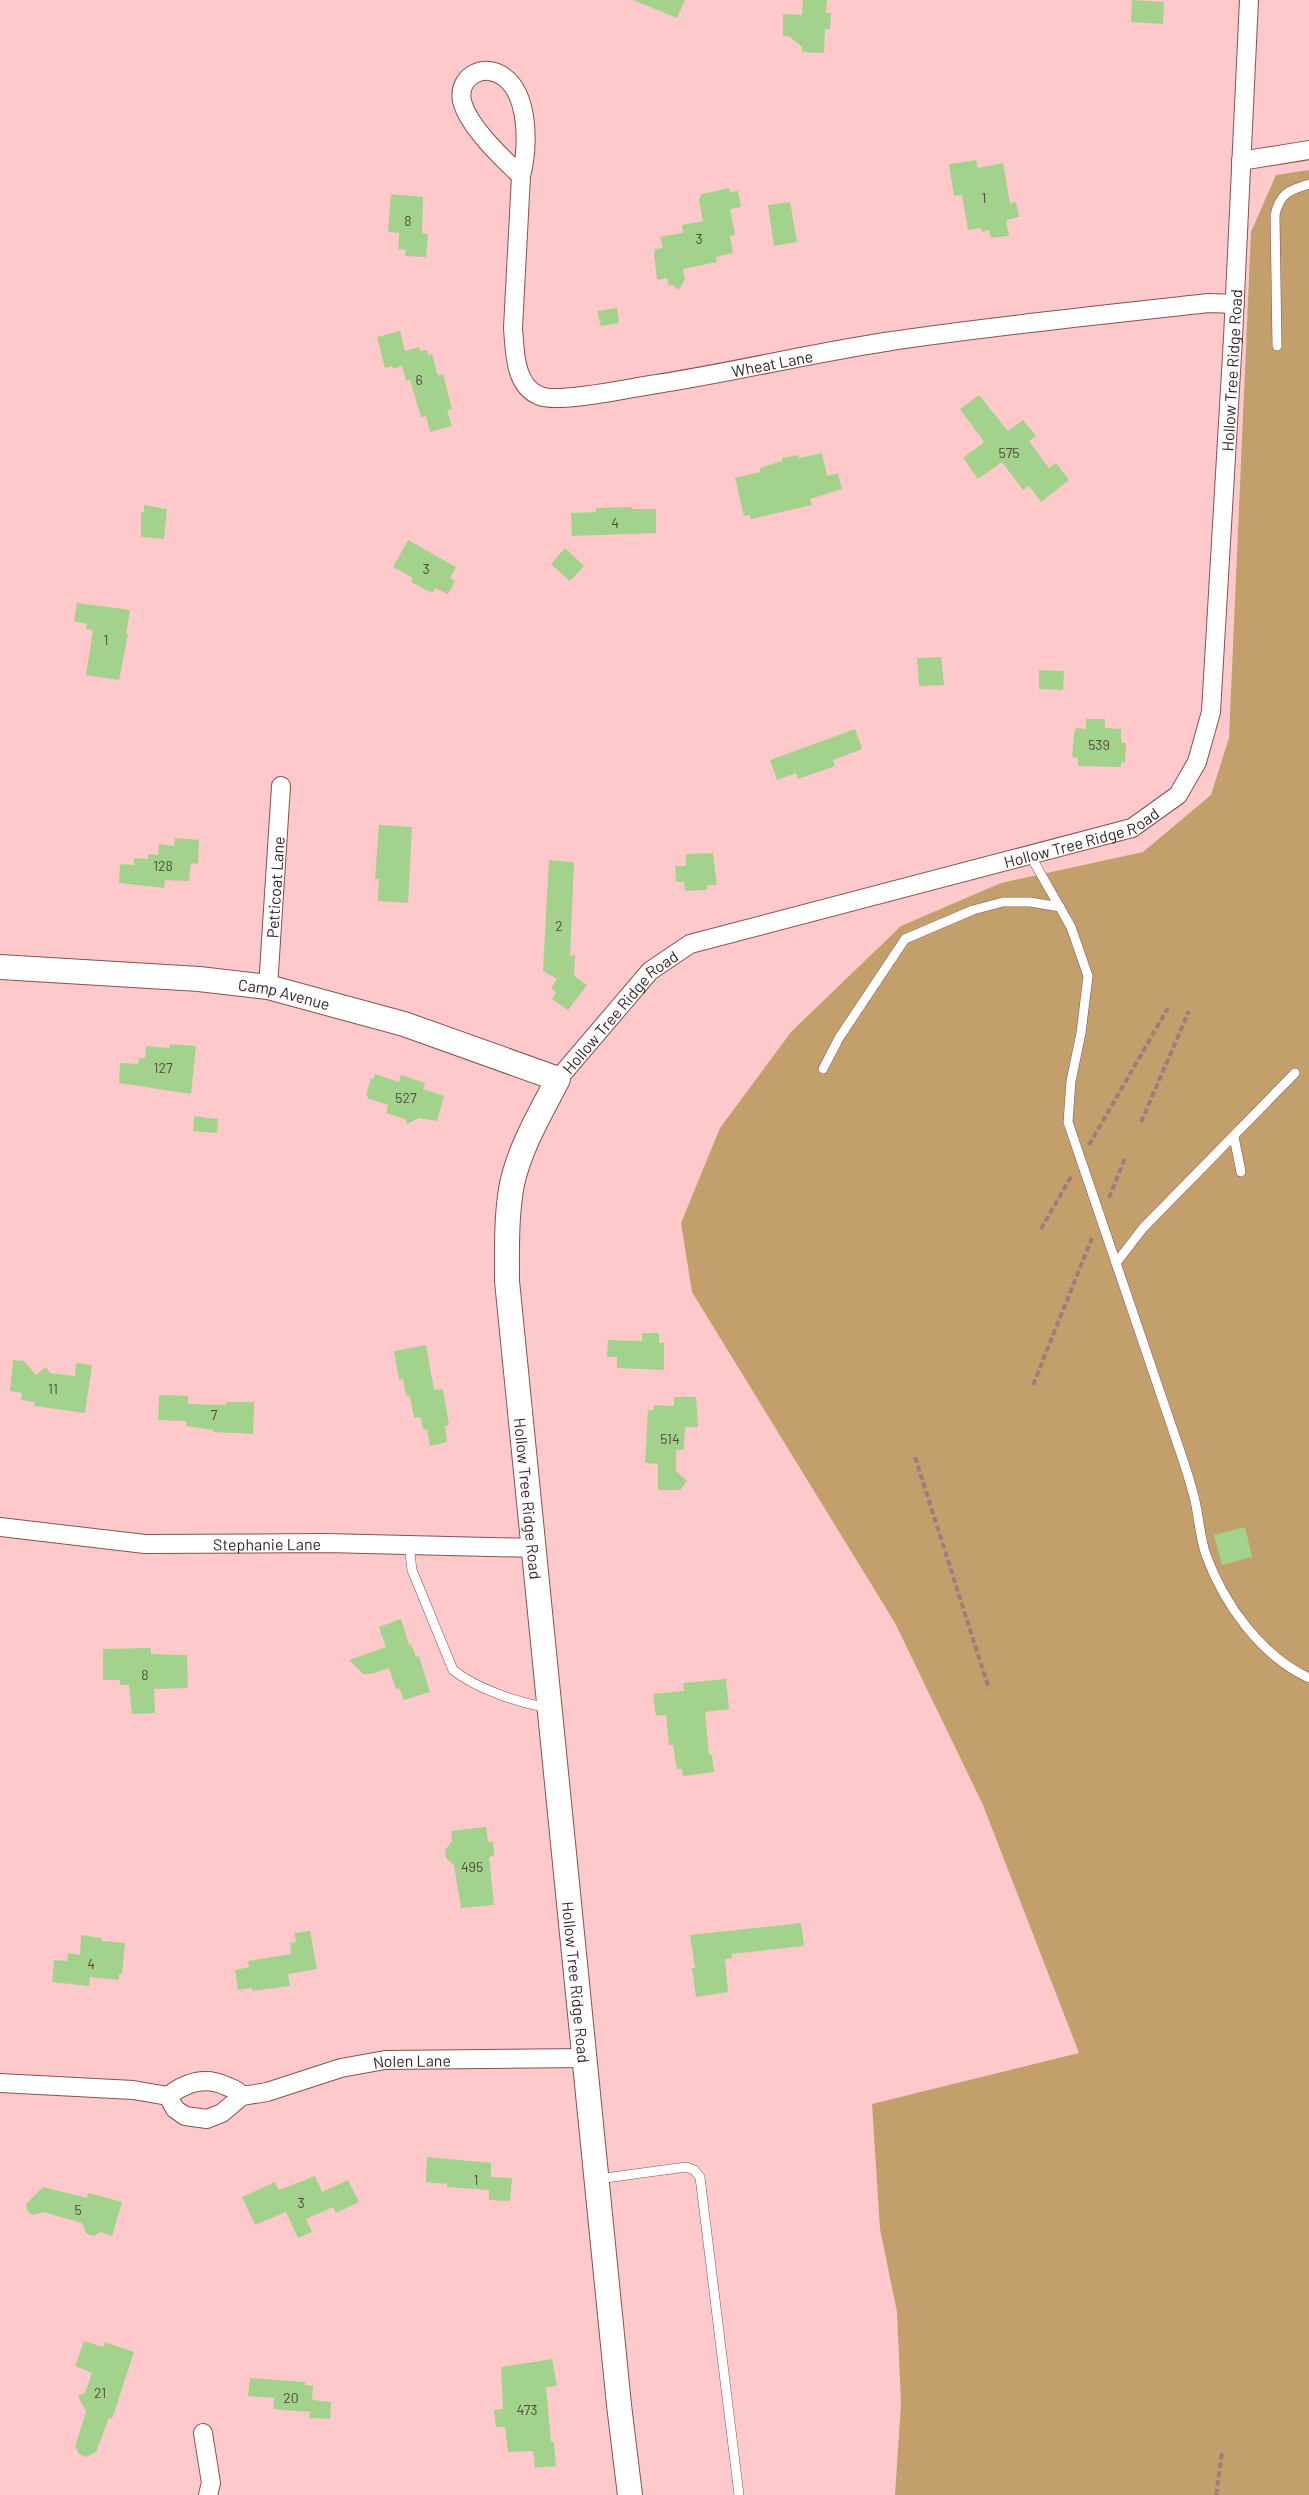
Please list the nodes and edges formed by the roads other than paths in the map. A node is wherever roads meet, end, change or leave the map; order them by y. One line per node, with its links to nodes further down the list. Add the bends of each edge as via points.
1 (1249, 0): 3 (street, Hollow Tree Ridge Road)
2 (1309, 150): 3 (street)
3 (1241, 160): 6 (street, Hollow Tree Ridge Road)
4 (521, 176): 4 (street, Wheat Lane, via 468,114 462,89 464,80 472,74 494,71 505,77 517,96 526,134); 6 (street, Wheat Lane, via 515,353 523,383 540,396 578,396 968,331)
5 (1309, 184): 7 (lane, via 1287,190 1275,214)
6 (1235, 304): 9 (street, Hollow Tree Ridge Road, via 1211,712 1197,762 1178,795 1132,828)
7 (1277, 346)
8 (281, 786): 12 (street, Petticoat Lane)
9 (1030, 855): 10 (lane); 15 (street, Hollow Tree Ridge Road, via 690,944 650,971)
10 (1060, 907): 13 (lane, via 1003,902 973,910 905,939 839,1038); 18 (lane, via 1088,976 1068,1122)
11 (0, 967): 12 (street, Camp Avenue)
12 (268, 987): 15 (street, Camp Avenue, via 404,1024)
13 (823, 1069)
14 (1295, 1073): 16 (lane)
15 (558, 1079): 21 (street, Hollow Tree Ridge Road, via 530,1133 512,1183 507,1227 507,1281)
16 (1234, 1137): 17 (lane); 18 (lane, via 1143,1228)
17 (1241, 1172)
18 (1116, 1263): 22 (lane, via 1179,1448 1206,1553 1222,1591 1256,1638 1289,1669)
19 (0, 1527): 20 (street, Stephanie Lane, via 145,1544)
20 (409, 1545): 21 (street, Stephanie Lane); 23 (lane, via 412,1570 453,1670 524,1704)
21 (535, 1548): 23 (street, Hollow Tree Ridge Road)
22 (1309, 1678)
23 (551, 1708): 24 (street, Hollow Tree Ridge Road)
24 (586, 2058): 27 (street, Nolen Lane, via 385,2060); 28 (street, Hollow Tree Ridge Road)
25 (0, 2083): 26 (street, via 133,2090)
26 (168, 2096): 27 (street, via 186,2085 207,2080); 27 (street, Nolen Lane, via 175,2109 185,2116 207,2119 222,2113)
27 (242, 2096)
28 (598, 2179): 31 (street, Hollow Tree Ridge Road); 32 (lane, via 686,2167 700,2177)
29 (203, 2433): 30 (street, via 211,2483)
30 (208, 2495)
31 (630, 2495)
32 (739, 2495)

